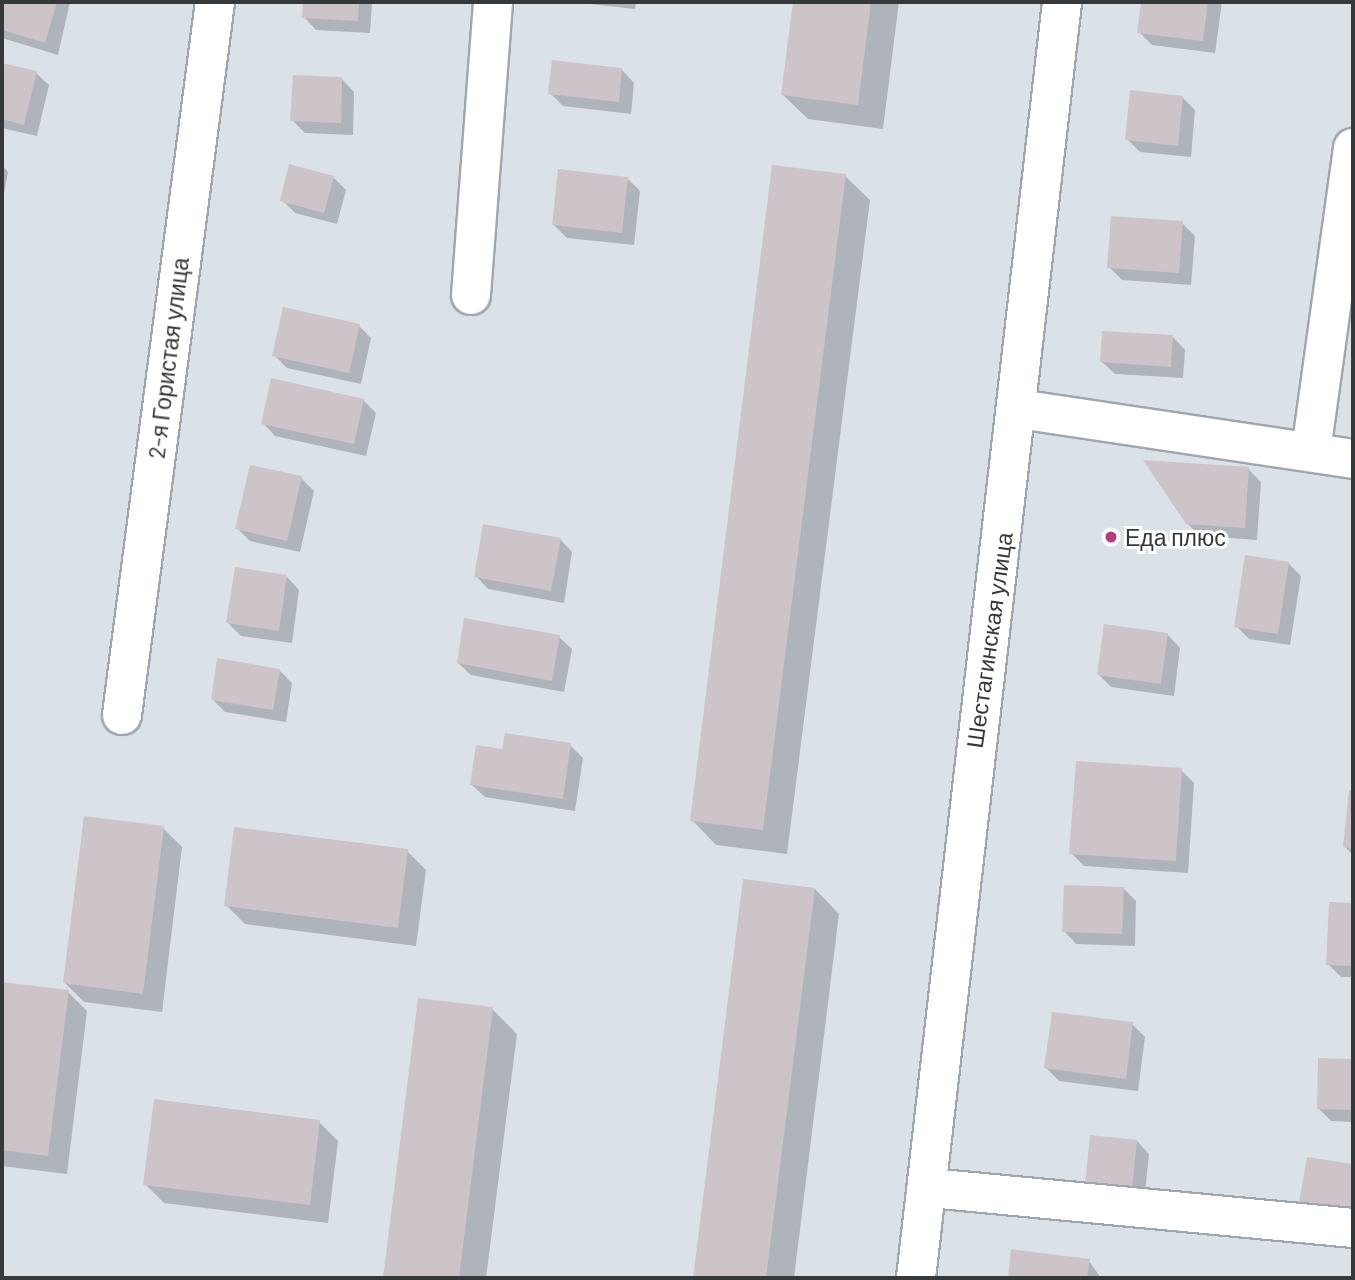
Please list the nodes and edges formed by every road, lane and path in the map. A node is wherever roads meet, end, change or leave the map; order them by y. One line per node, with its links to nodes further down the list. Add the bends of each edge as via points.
1 (215, 2): 9 (street, 2-я Гористая улица)
2 (493, 2): 5 (street)
3 (1062, 2): 6 (street, Шестагинская улица)
4 (1353, 148): 7 (street)
5 (471, 295)
6 (1019, 409): 7 (street); 10 (street, Шестагинская улица, via 961,848)
7 (1311, 451): 8 (street)
8 (1353, 459)
9 (122, 715)
10 (930, 1188): 11 (street); 12 (street, Шестагинская улица)
11 (1353, 1228)
12 (916, 1278)

